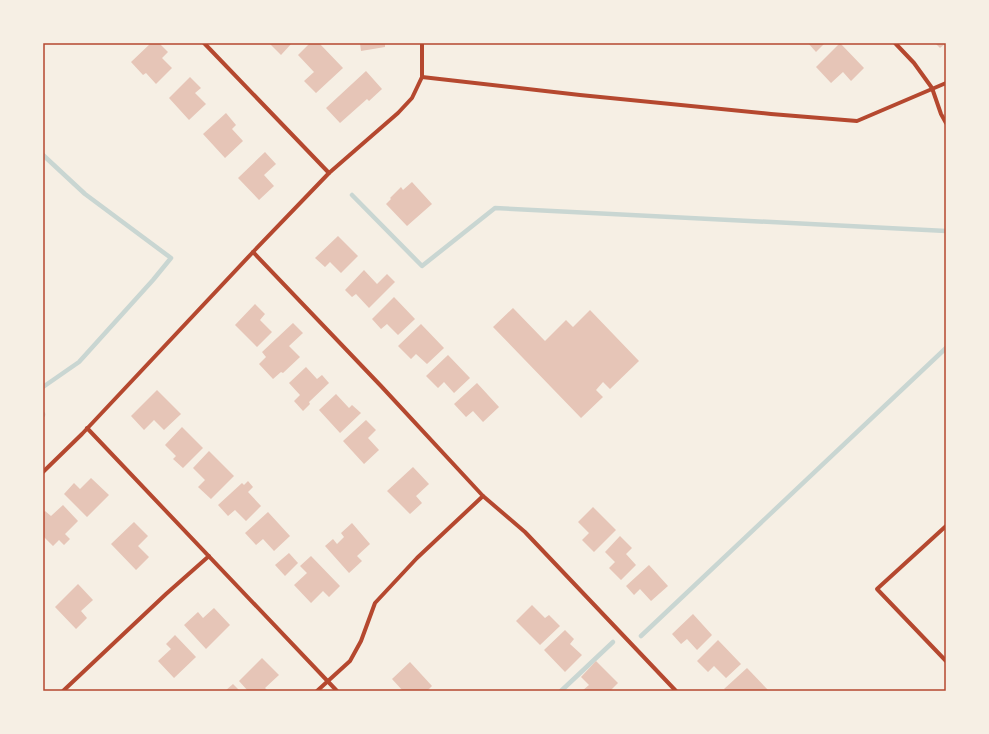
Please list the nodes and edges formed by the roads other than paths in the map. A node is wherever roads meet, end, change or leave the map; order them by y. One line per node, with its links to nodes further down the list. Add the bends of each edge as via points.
1 (204, 43): 8 (street)
2 (422, 43): 4 (street)
3 (895, 43): 6 (street)
4 (422, 77): 6 (street, via 580,95 857,121); 8 (street, via 412,98 398,113)
5 (946, 83): 6 (street)
6 (932, 88): 7 (street)
7 (946, 123)
8 (329, 173): 9 (street)
9 (253, 252): 10 (street); 12 (street)
10 (87, 428): 11 (street); 14 (street)
11 (43, 472)
12 (483, 496): 16 (street, via 417,558 375,603 350,662); 20 (street, via 525,532)
13 (946, 526): 15 (street, via 877,589)
14 (209, 556): 16 (street); 17 (street)
15 (946, 661)
16 (328, 681): 18 (street); 19 (street)
17 (63, 691)
18 (317, 691)
19 (338, 691)
20 (676, 691)

